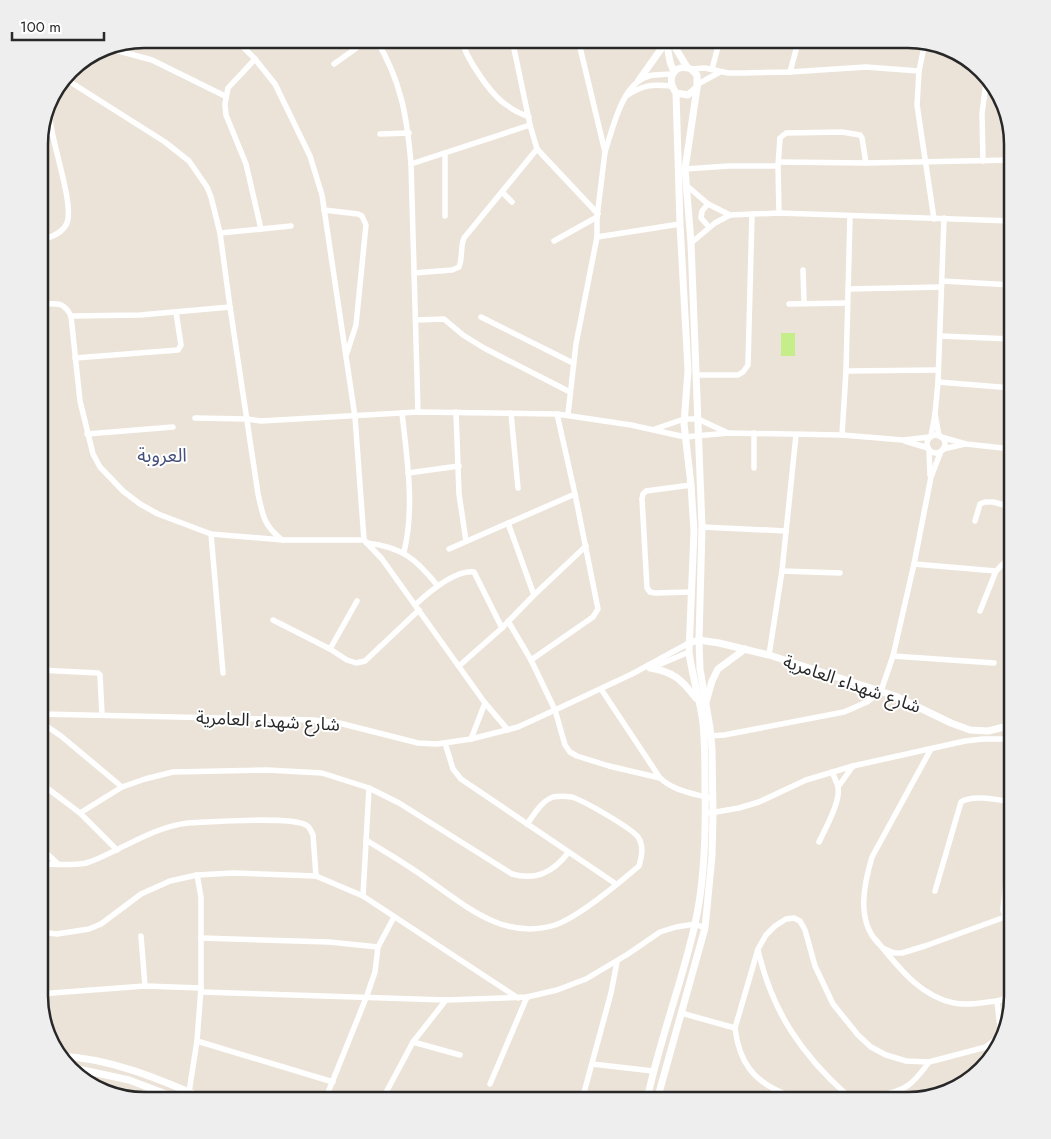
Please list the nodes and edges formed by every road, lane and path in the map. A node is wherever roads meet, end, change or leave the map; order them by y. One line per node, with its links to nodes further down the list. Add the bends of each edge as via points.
1 (244, 48): 14 (street)
2 (356, 48): 15 (street)
3 (381, 48): 34 (street, via 396,80)
4 (465, 48): 29 (street, via 500,100)
5 (514, 48): 29 (street)
6 (580, 48): 37 (street)
7 (662, 48): 22 (street)
8 (669, 48): 21 (street)
9 (674, 48): 16 (street)
10 (718, 48): 17 (street)
11 (797, 48): 20 (street)
12 (924, 49): 18 (street)
13 (118, 51): 27 (street, via 152,60)
14 (255, 59): 27 (street); 50 (street, via 275,84 301,134 316,174)
15 (334, 64)
16 (689, 68): 17 (street); 21 (street, via 680,68); 24 (street, via 697,75)
17 (712, 69): 19 (street)
18 (919, 71): 20 (street, via 866,67); 41 (street, via 917,113)
19 (720, 72): 20 (street); 24 (street)
20 (790, 72)
21 (673, 73): 22 (street, via 650,75); 26 (street)
22 (639, 80): 28 (street)
23 (70, 82): 64 (street, via 165,142 189,161 212,196)
24 (698, 85): 26 (street, via 688,95); 45 (street)
25 (985, 87): 40 (street, via 982,113)
26 (674, 89): 28 (street, via 654,84 644,86); 60 (street)
27 (225, 96): 63 (street, via 226,115 246,164)
28 (625, 98): 37 (street)
29 (529, 117): 31 (street)
30 (50, 122): 33 (street)
31 (530, 126): 36 (street); 38 (street)
32 (48, 133): 33 (street)
33 (51, 133): 66 (street, via 69,215 61,232)
34 (409, 133): 35 (street); 43 (street)
35 (380, 134)
36 (537, 149): 47 (street); 55 (street)
37 (605, 152): 55 (street)
38 (445, 153): 43 (street); 54 (street)
39 (1004, 160): 40 (street)
40 (983, 161): 41 (street)
41 (925, 162): 42 (street); 58 (street)
42 (866, 163): 44 (street); 44 (street, via 860,135 842,132 786,133 780,138)
43 (411, 164): 70 (street)
44 (778, 164): 45 (street); 51 (street)
45 (685, 169): 46 (street)
46 (686, 185): 49 (street); 68 (street)
47 (502, 192): 48 (street); 70 (street, via 464,238 459,267)
48 (512, 202)
49 (708, 204): 53 (street); 62 (street, via 701,218)
50 (324, 210): 85 (street); 85 (street, via 358,214 366,225 356,325)
51 (780, 213): 52 (street); 56 (street)
52 (752, 214): 53 (street); 90 (street, via 748,365 738,375)
53 (730, 215): 62 (street)
54 (445, 216)
55 (598, 216): 65 (street); 67 (street)
56 (850, 216): 58 (street); 73 (street)
57 (944, 218): 58 (street); 59 (street); 71 (street)
58 (934, 219)
59 (1004, 221)
60 (680, 224): 65 (street); 104 (street, via 688,370)
61 (291, 226): 63 (street)
62 (709, 227): 68 (street)
63 (261, 229): 64 (street)
64 (220, 233): 78 (street)
65 (597, 237): 87 (street)
66 (48, 238)
67 (554, 241)
68 (691, 243): 90 (street)
69 (803, 270): 74 (street)
70 (414, 273): 82 (street)
71 (942, 284): 72 (street); 73 (street); 83 (street)
72 (1004, 285)
73 (848, 289): 75 (street)
74 (804, 302): 75 (street); 77 (street)
75 (847, 302): 89 (street)
76 (48, 304): 80 (street, via 65,306)
77 (789, 304)
78 (230, 307): 79 (street); 103 (street)
79 (176, 312): 80 (street); 86 (street, via 181,345 178,350)
80 (71, 316): 86 (street)
81 (482, 317): 87 (street)
82 (416, 320): 93 (street, via 446,320 484,348); 94 (street)
83 (940, 336): 84 (street); 88 (street)
84 (1004, 339)
85 (346, 355): 101 (street)
86 (75, 358): 110 (street)
87 (573, 364): 93 (street)
88 (938, 370): 89 (street); 91 (street)
89 (846, 371): 112 (street)
90 (697, 375): 105 (street)
91 (938, 382): 92 (street); 100 (street)
92 (1004, 387)
93 (570, 392): 99 (street)
94 (418, 412): 95 (street); 96 (street)
95 (456, 412): 97 (street); 122 (street)
96 (402, 413): 101 (street); 124 (street)
97 (511, 413): 98 (street); 127 (street)
98 (557, 414): 99 (street); 128 (street)
99 (568, 414): 107 (street)
100 (935, 414): 113 (street); 116 (street)
101 (355, 417): 103 (street); 136 (street)
102 (195, 418): 103 (street)
103 (247, 419): 135 (street, via 263,516 271,531)
104 (684, 419): 105 (street); 107 (street); 114 (street)
105 (698, 419): 108 (street); 115 (street)
106 (173, 427): 110 (street)
107 (654, 429): 114 (street)
108 (728, 433): 109 (street); 115 (street)
109 (754, 433): 111 (street); 123 (street)
110 (87, 434): 134 (street, via 100,467 123,491 158,514)
111 (796, 435): 112 (street); 133 (street)
112 (842, 436): 117 (street)
113 (940, 436): 116 (street); 118 (street); 121 (street, via 944,440)
114 (685, 437): 115 (street); 126 (street)
115 (699, 437): 132 (street)
116 (930, 437): 117 (street); 120 (street)
117 (903, 440): 120 (street)
118 (966, 444): 119 (street); 121 (street)
119 (1004, 448)
120 (928, 449): 121 (street, via 934,453); 125 (street)
121 (942, 450): 125 (street)
122 (459, 466): 124 (street); 137 (street, via 460,507)
123 (754, 468)
124 (408, 473): 140 (street, via 409,515)
125 (930, 477): 142 (street)
126 (691, 485): 147 (street, via 694,531); 147 (street, via 646,491 642,499 647,588 655,593)
127 (518, 488)
128 (575, 494): 131 (street); 138 (street)
129 (1004, 506): 130 (street, via 980,504)
130 (975, 521)
131 (508, 523): 137 (street); 148 (street)
132 (702, 527): 133 (street); 156 (street)
133 (786, 531): 143 (street)
134 (211, 534): 135 (street); 167 (street)
135 (283, 540): 136 (street)
136 (365, 541): 140 (street); 150 (street)
137 (466, 541): 139 (street)
138 (586, 546): 148 (street); 162 (street, via 597,612)
139 (449, 548)
140 (404, 552): 146 (street)
141 (1004, 563): 144 (street)
142 (914, 564): 144 (street); 161 (street)
143 (782, 571): 145 (street); 160 (street)
144 (996, 571): 151 (street)
145 (840, 573)
146 (437, 586): 150 (street); 154 (street, via 474,572)
147 (692, 592): 155 (street)
148 (534, 595): 153 (street)
149 (357, 601): 157 (street)
150 (417, 607): 157 (street, via 362,662 347,660); 164 (street)
151 (980, 611)
152 (273, 620): 157 (street)
153 (508, 621): 154 (street); 162 (street)
154 (502, 628): 164 (street)
155 (689, 643): 156 (street, شارع شهداء العامرية); 159 (street); 168 (street, شارع شهداء العامرية)
156 (699, 644): 158 (street, شارع شهداء العامرية, via 719,643); 159 (street, شارع شهداء العامرية); 173 (street)
157 (330, 649)
158 (745, 649): 160 (street, شارع شهداء العامرية); 173 (street, via 718,669)
159 (689, 652): 165 (street, شارع شهداء العامرية); 171 (street)
160 (769, 655): 170 (street, شارع شهداء العامرية)
161 (893, 656): 163 (street); 170 (street)
162 (531, 660): 174 (street)
163 (994, 663)
164 (459, 666): 172 (street)
165 (650, 668): 168 (street, شارع شهداء العامرية); 171 (street, via 674,674)
166 (48, 670): 176 (street, via 98,673)
167 (223, 673)
168 (632, 674): 169 (street, شارع شهداء العامرية)
169 (601, 689): 174 (street, شارع شهداء العامرية); 187 (street)
170 (881, 690): 178 (street, شارع شهداء العامرية, via 970,730 988,731); 180 (street, via 867,702 844,712)
171 (698, 700): 180 (street)
172 (485, 703): 179 (street); 181 (street)
173 (706, 703): 180 (street)
174 (556, 710): 179 (street, شارع شهداء العامرية); 187 (street, via 565,745 574,755)
175 (48, 714): 176 (street, شارع شهداء العامرية)
176 (102, 715): 183 (street, شارع شهداء العامرية, via 313,720 339,723 418,743)
177 (48, 727): 188 (street)
178 (1004, 727)
179 (508, 730): 181 (street, شارع شهداء العامرية)
180 (707, 736): 192 (street)
181 (471, 739): 183 (street, شارع شهداء العامرية)
182 (1004, 740): 184 (street, via 974,740)
183 (445, 743): 196 (street, via 453,768 461,779)
184 (931, 749): 185 (street); 218 (street, via 872,857 864,913)
185 (853, 766): 186 (street); 189 (street)
186 (832, 772): 189 (street); 195 (street, via 790,786 759,802)
187 (660, 778): 192 (street, via 680,790)
188 (122, 786): 190 (street, via 173,772 267,770 322,773); 194 (street)
189 (838, 787): 198 (street, via 835,806)
190 (369, 788): 197 (street); 200 (street, via 399,803 512,874 539,876 556,867)
191 (48, 789): 194 (street)
192 (709, 799): 195 (street)
193 (1004, 801): 207 (street, via 970,798 961,802)
194 (80, 813): 199 (street)
195 (709, 814): 213 (street); 214 (street, via 712,863)
196 (526, 824): 200 (street); 206 (street, via 544,803 555,796 562,796 572,797 626,826 638,837 643,853 640,866)
197 (366, 840): 206 (street, via 487,919 513,928 555,925); 208 (street)
198 (820, 842)
199 (117, 850): 203 (street, via 87,863); 205 (street, via 175,824 281,821 304,824 313,835)
200 (568, 853): 206 (street)
201 (48, 855): 203 (street)
202 (48, 864): 203 (street)
203 (58, 864)
204 (197, 876): 205 (street, via 233,873); 215 (street, via 170,881 148,891 89,929); 217 (street, via 201,897)
205 (316, 876): 208 (street)
206 (616, 884)
207 (935, 891)
208 (363, 896): 211 (street)
209 (1004, 901): 210 (street)
210 (1004, 914)
211 (394, 917): 219 (street); 227 (street)
212 (1004, 917): 218 (street, via 902,953 885,949)
213 (695, 924): 214 (street); 221 (street, via 660,932); 242 (street)
214 (705, 928): 231 (street)
215 (48, 933)
216 (141, 936): 222 (street)
217 (200, 938): 219 (street, via 329,942); 223 (street)
218 (876, 940): 230 (street, via 918,987 935,996 953,1003)
219 (378, 947): 226 (street, via 376,972)
220 (758, 949): 233 (street); 239 (street, via 774,926 786,919 800,921 822,984 833,1004 858,1035 886,1055 906,1061); 256 (street, via 771,995 783,1020 811,1059)
221 (616, 962): 225 (street, via 569,986); 240 (street)
222 (145, 986): 223 (street); 224 (street)
223 (201, 990): 226 (street); 234 (street)
224 (48, 993)
225 (527, 997): 227 (street); 244 (street)
226 (366, 998): 228 (street); 243 (street)
227 (518, 998): 228 (street)
228 (446, 1000): 235 (street)
229 (1004, 1000): 230 (street)
230 (997, 1001): 232 (street)
231 (681, 1012): 233 (street); 245 (street)
232 (999, 1023)
233 (735, 1028): 255 (street, via 744,1060 754,1075)
234 (197, 1041): 243 (street); 248 (street)
235 (413, 1042): 237 (street); 250 (street)
236 (992, 1043): 239 (street, via 986,1047)
237 (460, 1055)
238 (70, 1057): 248 (street, via 132,1070)
239 (929, 1062): 257 (street, via 915,1081)
240 (592, 1064): 242 (street); 251 (street)
241 (83, 1070): 246 (street, via 129,1080)
242 (653, 1071): 252 (street)
243 (333, 1082): 249 (street)
244 (490, 1084)
245 (660, 1085): 253 (street); 254 (street)
246 (152, 1089): 247 (street)
247 (160, 1092)
248 (189, 1092)
249 (329, 1092)
250 (386, 1092)
251 (584, 1092)
252 (649, 1092)
253 (659, 1092)
254 (661, 1092)
255 (776, 1092)
256 (844, 1092)
257 (896, 1092)

